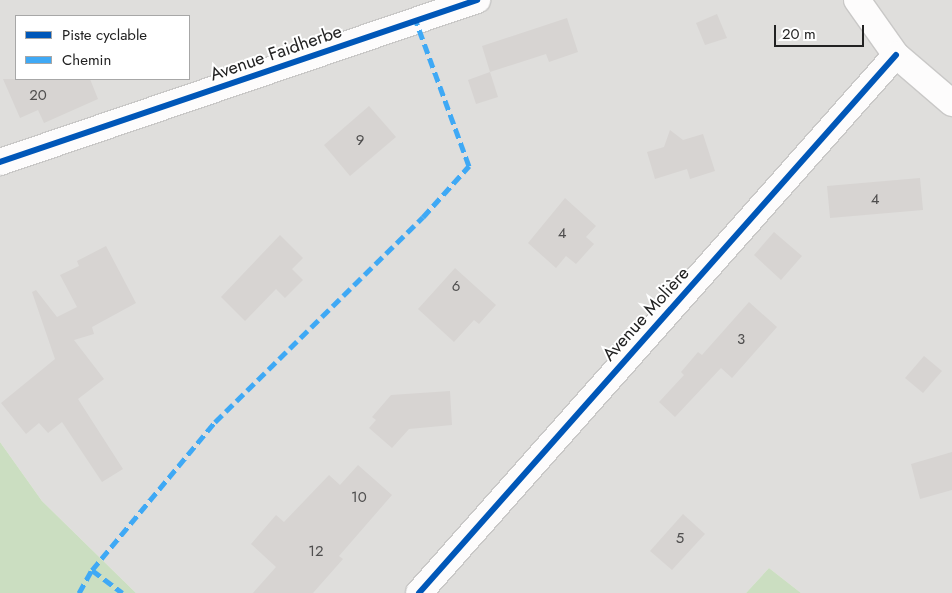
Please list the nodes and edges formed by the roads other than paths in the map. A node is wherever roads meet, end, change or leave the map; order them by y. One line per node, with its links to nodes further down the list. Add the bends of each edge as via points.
1 (477, 0): 5 (street, Avenue Faidherbe)
2 (857, 0): 3 (street)
3 (896, 55): 4 (street); 6 (street, Avenue Molière)
4 (952, 103)
5 (0, 162)
6 (419, 593)

